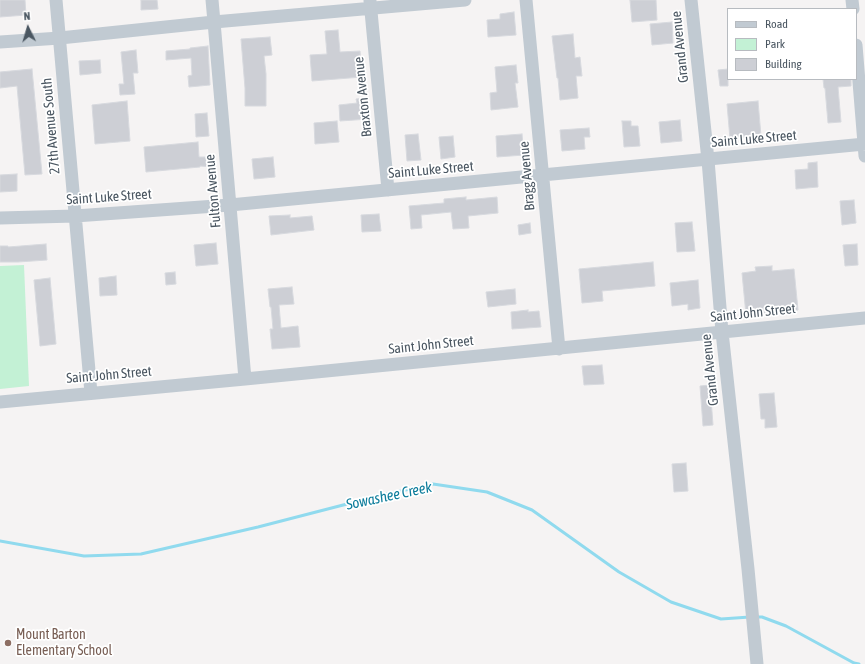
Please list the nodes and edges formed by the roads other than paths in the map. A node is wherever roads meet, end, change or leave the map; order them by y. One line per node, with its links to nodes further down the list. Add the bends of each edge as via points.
1 (56, 0): 8 (street, 27th Avenue South)
2 (212, 0): 7 (street, Fulton Avenue)
3 (465, 0): 6 (street)
4 (526, 0): 13 (street, Bragg Avenue)
5 (691, 0): 12 (street, Grand Avenue)
6 (370, 4): 7 (street); 14 (street, Braxton Avenue)
7 (214, 22): 8 (street); 15 (street, Fulton Avenue)
8 (60, 38): 9 (street); 16 (street, 27th Avenue South)
9 (0, 42)
10 (857, 56): 11 (street)
11 (865, 148): 12 (street, Saint Luke Street)
12 (708, 160): 13 (street, Saint Luke Street); 19 (street, Grand Avenue)
13 (543, 175): 14 (street, Saint Luke Street); 20 (street, Bragg Avenue)
14 (388, 190): 15 (street, Saint Luke Street)
15 (230, 205): 16 (street, Saint Luke Street); 21 (street, Fulton Avenue)
16 (75, 216): 17 (street, Saint Luke Street); 22 (street, 27th Avenue South)
17 (0, 218)
18 (865, 318): 19 (street, Saint John Street)
19 (722, 332): 20 (street, Saint John Street); 24 (street, Grand Avenue)
20 (559, 349): 21 (street, Saint John Street)
21 (245, 379): 22 (street, Saint John Street)
22 (91, 393): 23 (street, Saint John Street)
23 (0, 402)
24 (757, 664)

